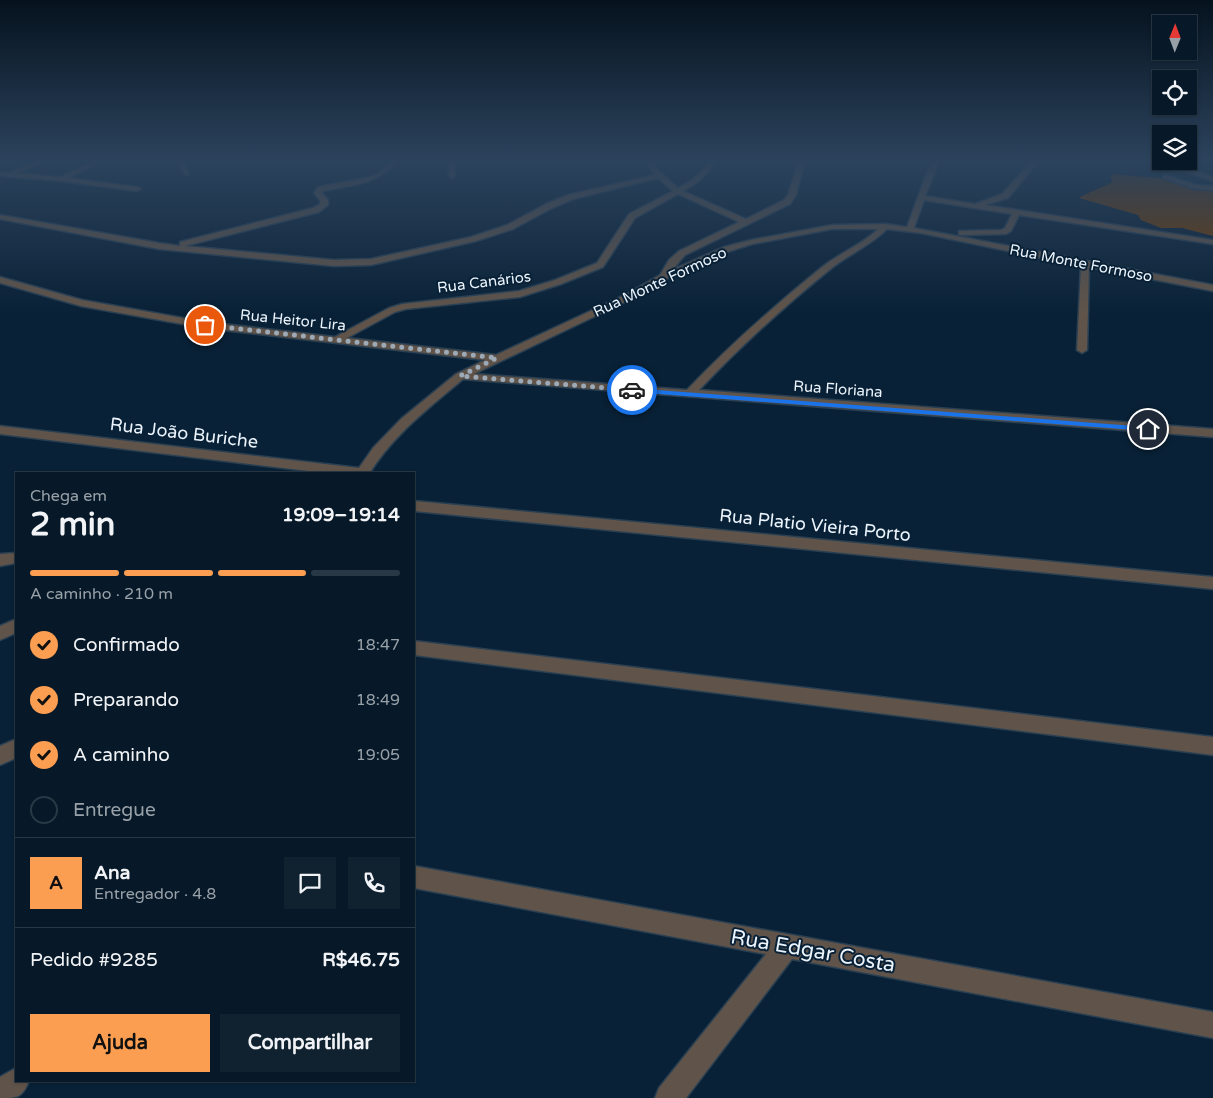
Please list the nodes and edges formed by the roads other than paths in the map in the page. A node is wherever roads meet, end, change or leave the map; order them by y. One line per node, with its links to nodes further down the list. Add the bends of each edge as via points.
1 (311, 211): 15 (street)
2 (539, 211): 15 (street, via 510,227 472,239 371,262 334,263)
3 (641, 211): 20 (street, Rua Canários, via 632,216 600,265 591,270 520,294 405,306)
4 (722, 211): 10 (street)
5 (769, 211): 10 (street)
6 (917, 211): 12 (street)
7 (1005, 211): 8 (street)
8 (1016, 213): 13 (street, via 1003,232); 14 (street)
9 (0, 217): 15 (street)
10 (746, 222): 17 (street, via 682,253)
11 (885, 226): 12 (street, Rua Monte Formoso); 17 (street, Rua Monte Formoso, via 832,227 751,242); 24 (street, via 865,244 828,266 730,352)
12 (910, 228): 13 (street, Rua Monte Formoso)
13 (933, 233): 16 (street, Rua Monte Formoso)
14 (1213, 242)
15 (172, 247)
16 (1086, 263): 19 (street, Rua Monte Formoso); 21 (street)
17 (663, 277): 22 (street, Rua Monte Formoso, via 630,296)
18 (0, 280): 20 (street, Rua Heitor Lira, via 81,303 142,315)
19 (1213, 288)
20 (336, 340): 22 (street, Rua Heitor Lira)
21 (1082, 350)
22 (497, 358): 23 (street, Rua Monte Formoso)
23 (460, 376): 24 (street, Rua Floriana); 28 (street, Rua Monte Formoso, via 405,422)
24 (689, 394): 26 (street, Rua Floriana)
25 (0, 430): 27 (street, Rua João Buriche)
26 (1213, 433)
27 (355, 472)
28 (364, 472)
29 (415, 506): 32 (street, Rua Platio Vieira Porto)
30 (15, 558): 31 (street)
31 (0, 560)
32 (1213, 582)
33 (15, 626): 34 (street)
34 (0, 634)
35 (415, 648): 36 (street)
36 (1213, 746)
37 (15, 748): 38 (street)
38 (0, 756)
39 (415, 877): 40 (street, Rua Edgar Costa)
40 (787, 946): 41 (street, Rua Edgar Costa); 44 (street)
41 (1213, 1025)
42 (15, 1082): 43 (street)
43 (0, 1094)
44 (669, 1098)

